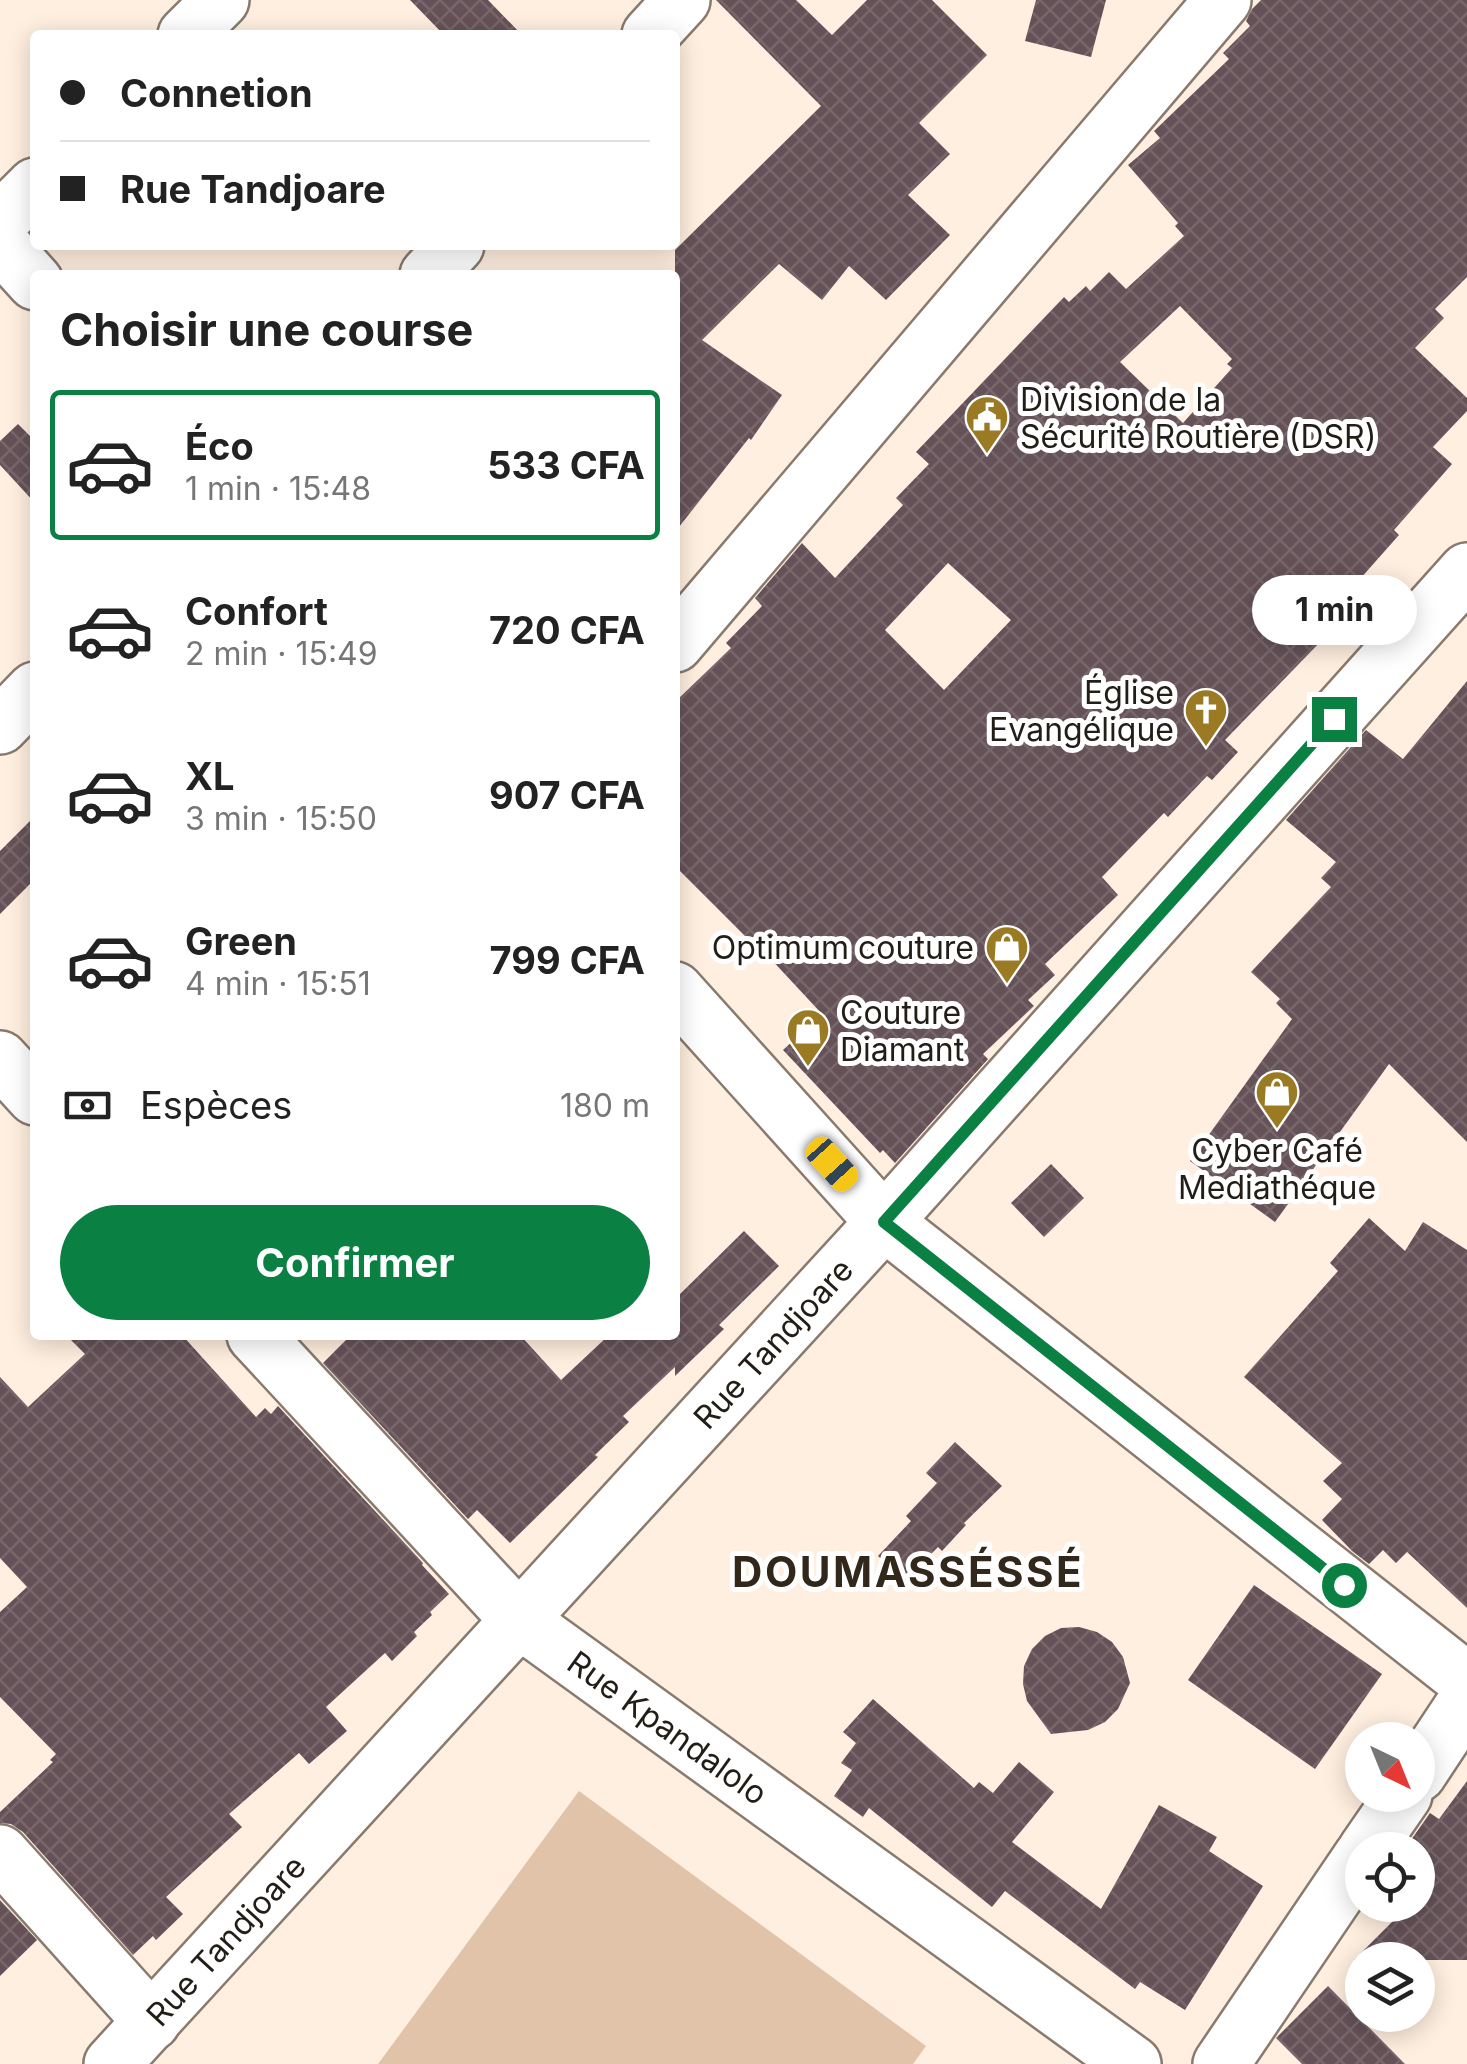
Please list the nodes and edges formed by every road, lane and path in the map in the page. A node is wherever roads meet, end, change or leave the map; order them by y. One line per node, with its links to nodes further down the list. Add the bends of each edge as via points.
1 (220, 0): 4 (street)
2 (682, 0): 5 (street)
3 (1223, 0): 13 (street)
4 (191, 30)
5 (655, 30)
6 (30, 191): 7 (street)
7 (0, 222)
8 (0, 243): 11 (street)
9 (451, 250): 10 (street)
10 (433, 270)
11 (30, 276)
12 (1467, 571): 19 (street, Rue Tandjoare)
13 (680, 638)
14 (30, 695): 15 (street)
15 (0, 726)
16 (680, 996): 19 (street)
17 (0, 1060): 18 (street)
18 (30, 1092)
19 (884, 1222): 21 (street, Rue Tandjoare); 22 (street)
20 (260, 1340): 21 (street, Rue Kpandalolo)
21 (518, 1619): 27 (street, Rue Tandjoare); 29 (street, Rue Kpandalolo)
22 (1467, 1681)
23 (1467, 1700): 24 (street)
24 (1435, 1748)
25 (0, 1852): 27 (street)
26 (1345, 1881): 30 (street)
27 (152, 2022): 28 (street, Rue Tandjoare)
28 (112, 2064)
29 (1133, 2064)
30 (1222, 2064)

